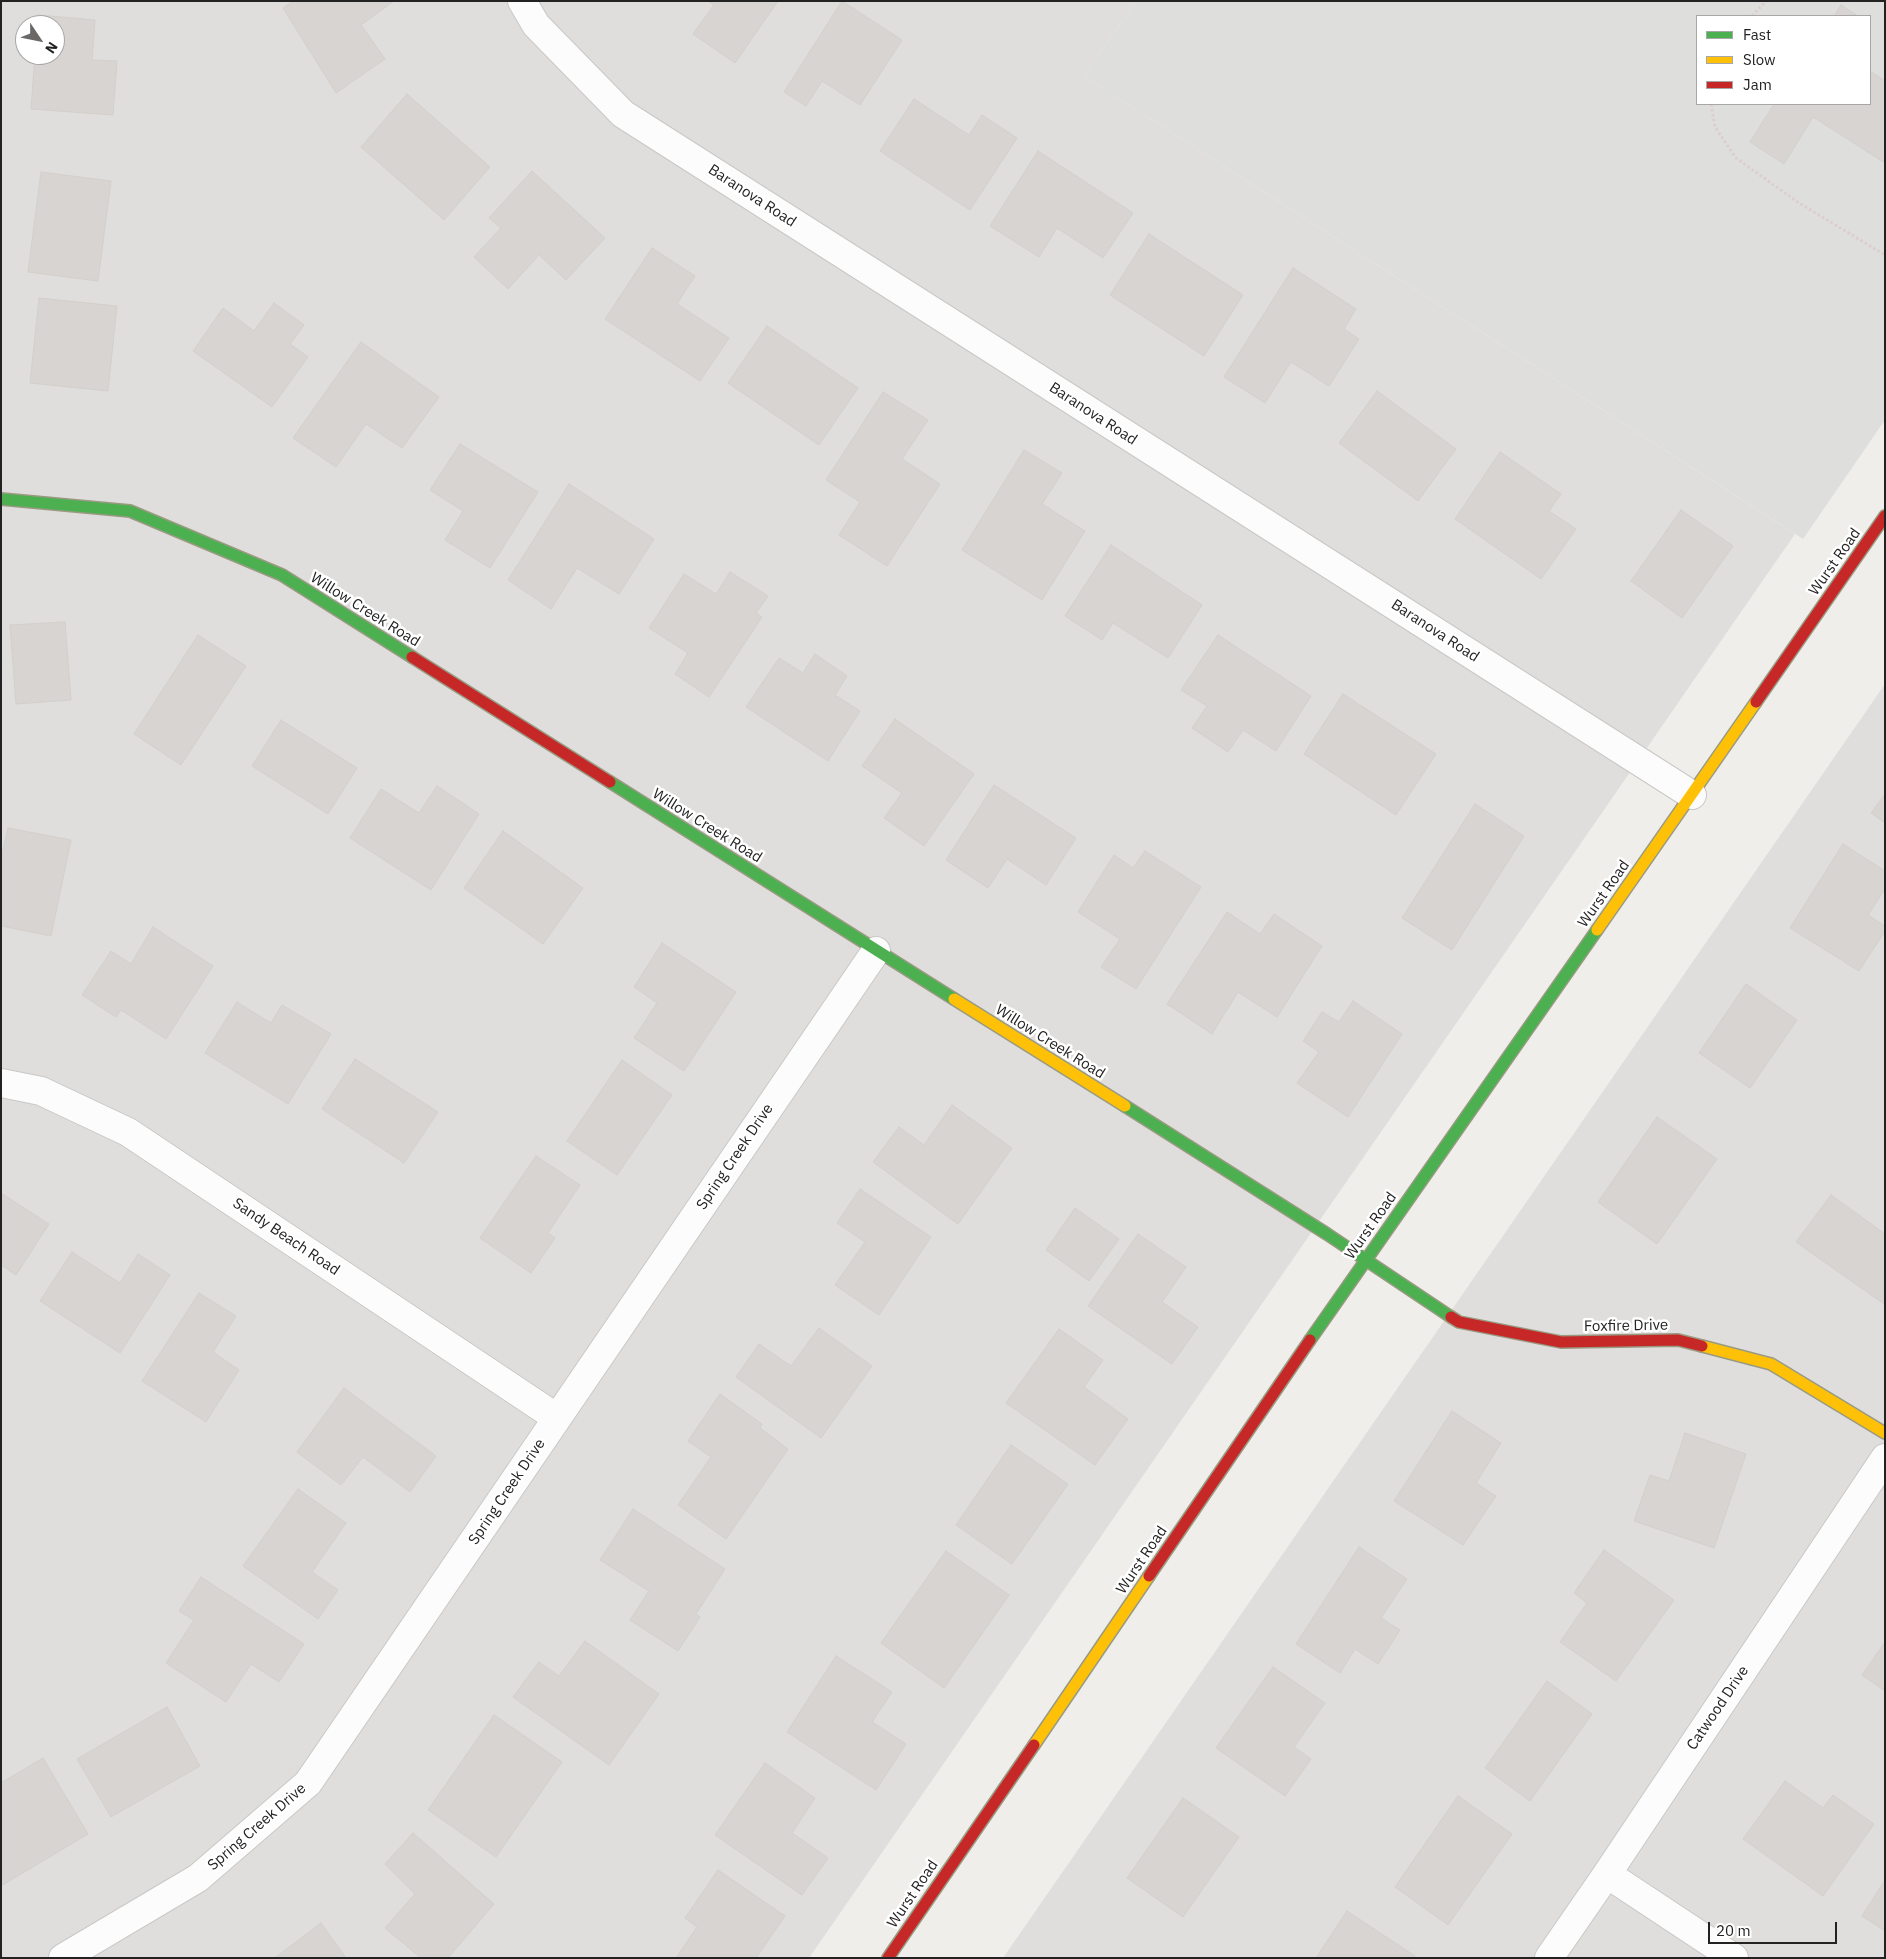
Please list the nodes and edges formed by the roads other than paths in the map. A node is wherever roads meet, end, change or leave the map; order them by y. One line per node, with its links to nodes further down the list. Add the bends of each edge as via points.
1 (522, 1): 4 (street, Baranova Road, via 536,25 623,114)
2 (1, 499): 5 (street, Willow Creek Road, via 130,511 282,575)
3 (1885, 516): 4 (street, Wurst Road)
4 (1692, 795): 7 (street, Wurst Road)
5 (876, 951): 7 (street, Willow Creek Road); 8 (street, Spring Creek Drive)
6 (1, 1083): 8 (street, Sandy Beach Road, via 41,1091 128,1132)
7 (1366, 1259): 9 (street, Foxfire Drive, via 1459,1322 1561,1342 1678,1340 1771,1364); 13 (street, Wurst Road)
8 (557, 1418): 12 (street, Spring Creek Drive, via 308,1783 198,1878)
9 (1885, 1433)
10 (1885, 1458): 11 (street, Catwood Drive)
11 (1607, 1874): 14 (street, Catwood Drive); 15 (street)
12 (63, 1958)
13 (888, 1958)
14 (1549, 1958)
15 (1734, 1958)

